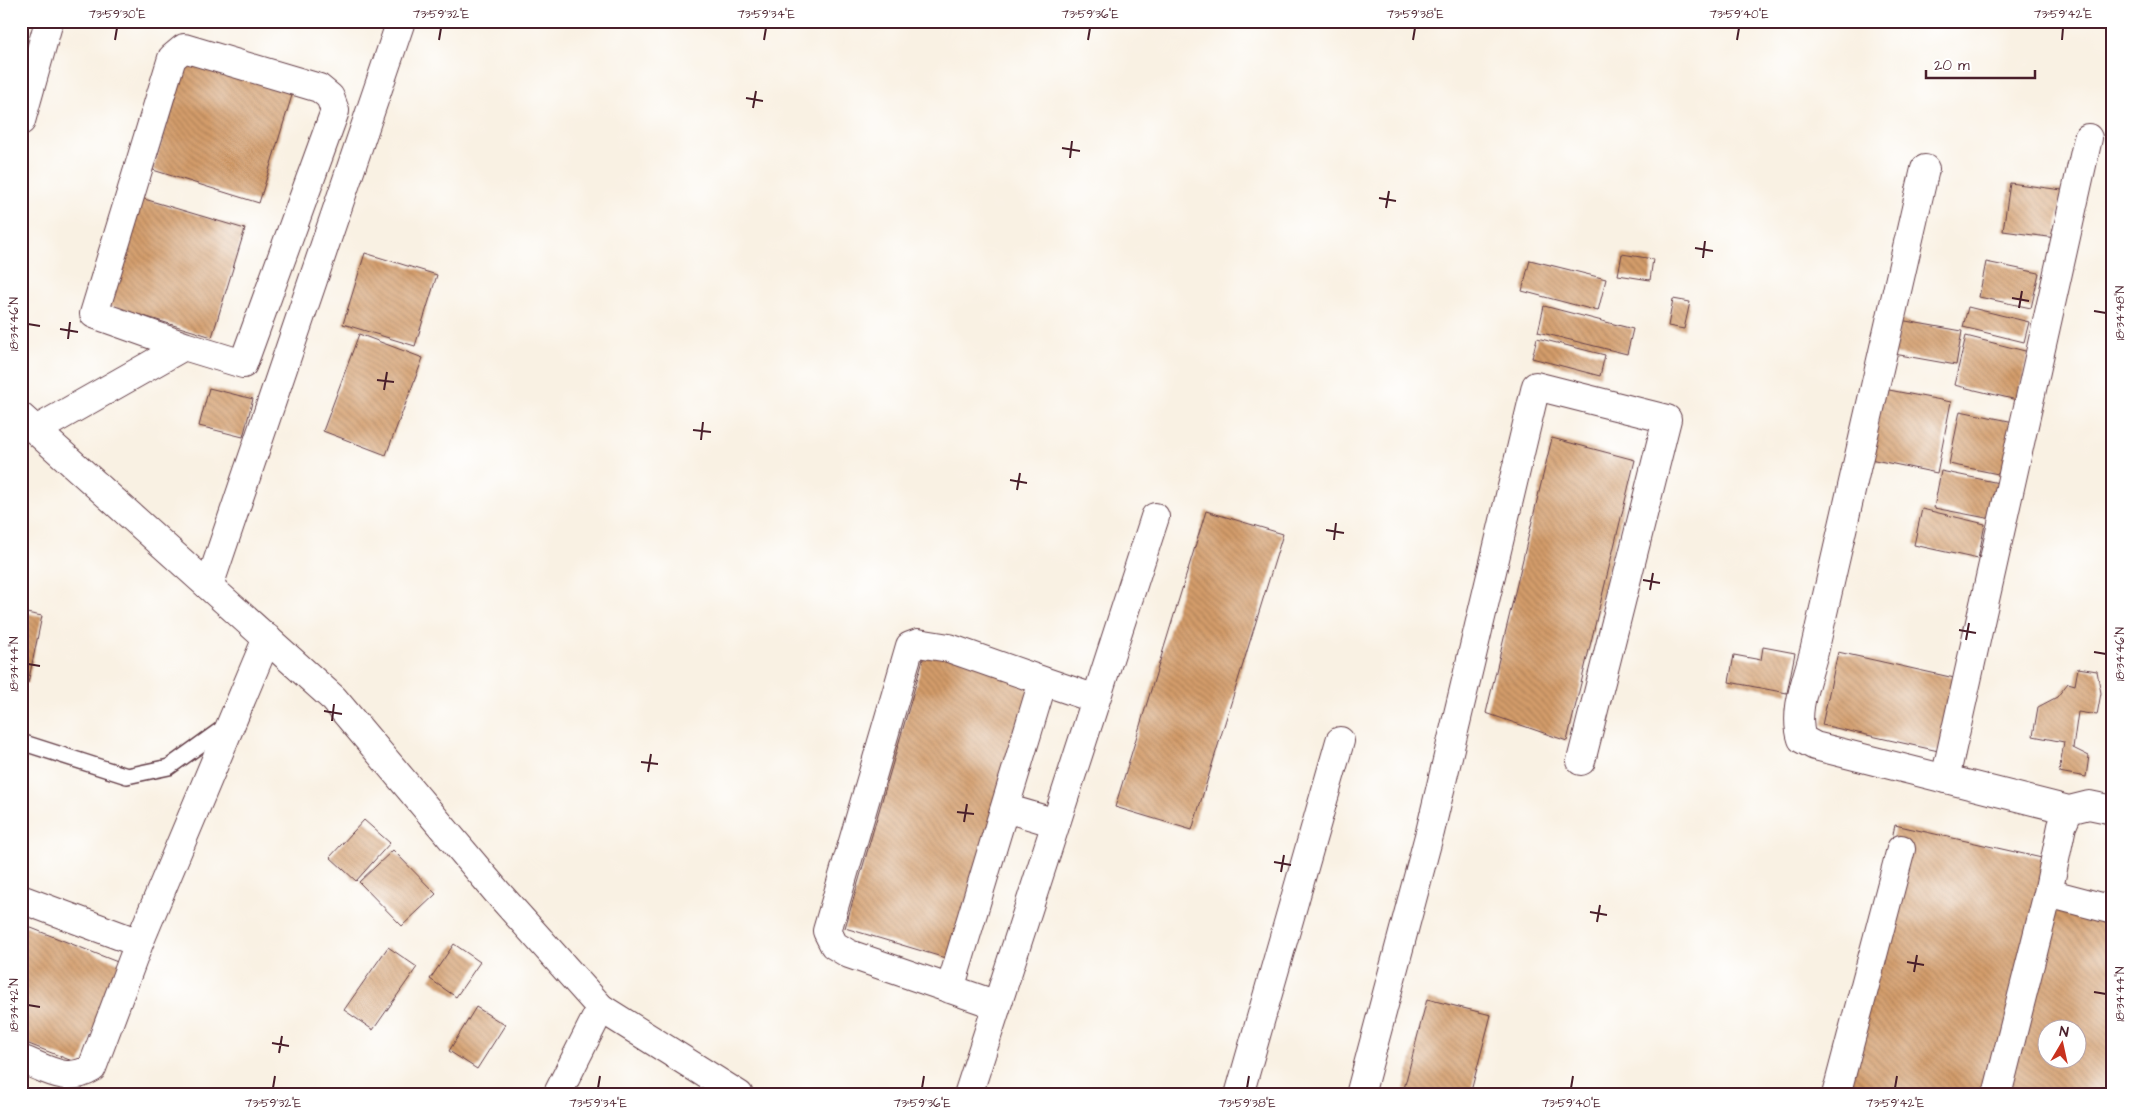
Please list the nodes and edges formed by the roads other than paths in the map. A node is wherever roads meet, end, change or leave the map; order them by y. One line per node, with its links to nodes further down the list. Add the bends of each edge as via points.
1 (49, 21): 3 (street)
2 (402, 21): 9 (street)
3 (21, 121)
4 (2088, 138): 17 (street)
5 (1926, 169): 17 (street, via 1799,709 1798,726 1802,739 1815,746)
6 (184, 346): 6 (street, via 243,364 335,111 330,98 319,88 184,48 172,58 94,314); 7 (street)
7 (29, 423): 9 (street)
8 (1155, 517): 12 (street)
9 (209, 586): 10 (street)
10 (267, 638): 13 (street); 29 (street, via 334,699 497,892)
11 (1043, 681): 12 (street); 18 (street); 27 (street, via 949,648 918,643 910,646 827,931 834,945 849,954)
12 (1096, 699): 21 (street)
13 (231, 723): 15 (lane, via 169,767 127,776); 26 (street)
14 (1340, 741): 34 (street)
15 (21, 742)
16 (1581, 761): 35 (street, via 1668,419 1536,386 1430,832)
17 (1945, 779): 19 (street)
18 (1005, 808): 21 (street); 27 (street)
19 (2069, 810): 20 (street, via 2089,805); 23 (street, via 2062,826)
20 (2113, 810)
21 (1056, 823): 28 (street)
22 (1901, 849): 36 (street)
23 (2048, 893): 25 (street); 37 (street)
24 (21, 899): 26 (street)
25 (2113, 910)
26 (139, 943): 30 (street, via 92,1068 80,1076 67,1077)
27 (950, 989): 28 (street)
28 (997, 1005): 33 (street)
29 (601, 1008): 31 (street); 32 (street)
30 (21, 1059)
31 (558, 1095)
32 (738, 1095)
33 (968, 1095)
34 (1238, 1095)
35 (1360, 1095)
36 (1836, 1095)
37 (1997, 1095)

